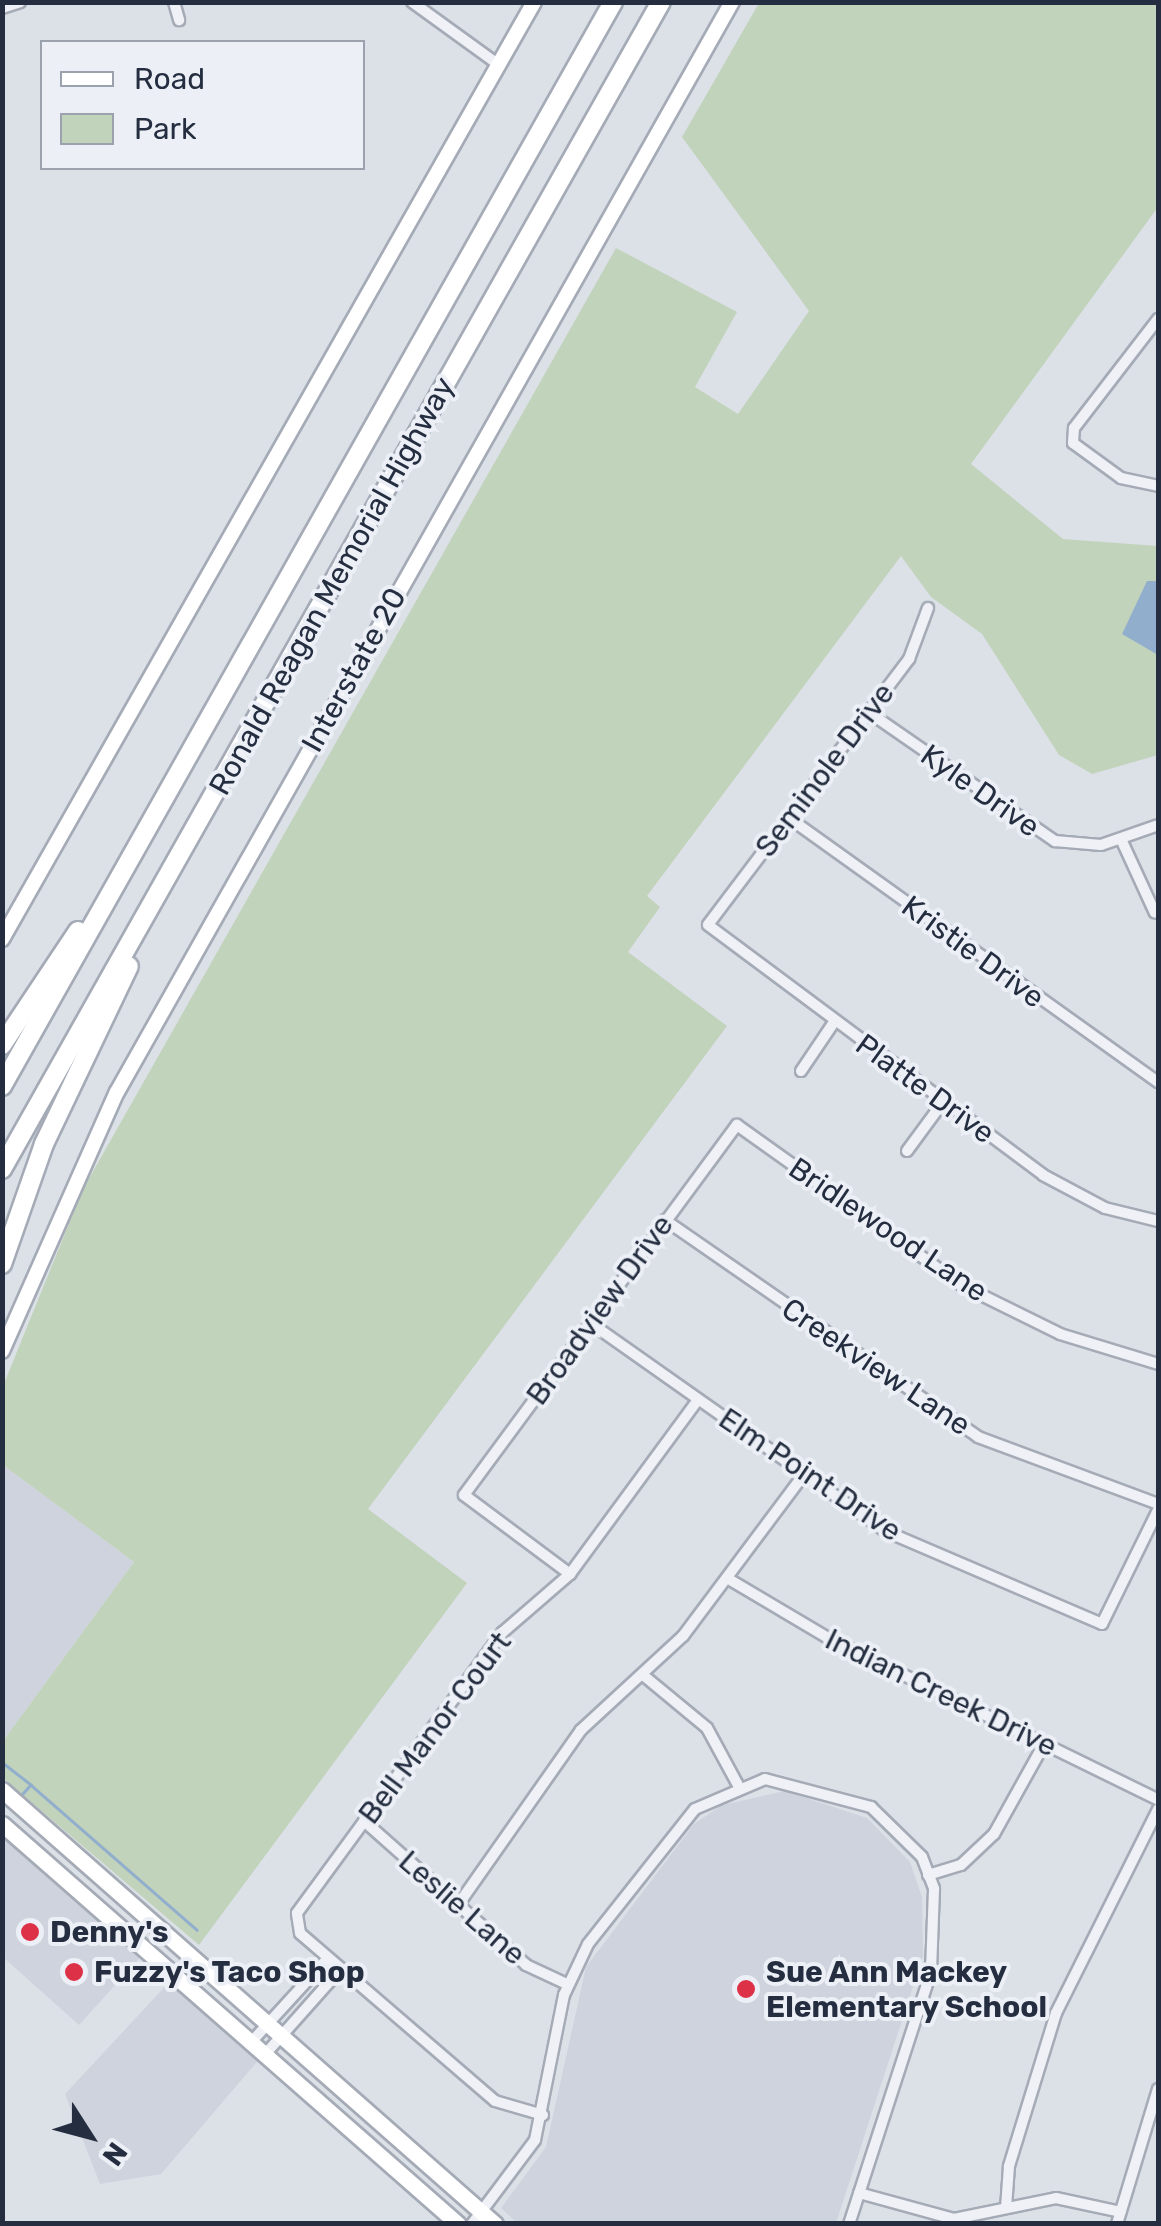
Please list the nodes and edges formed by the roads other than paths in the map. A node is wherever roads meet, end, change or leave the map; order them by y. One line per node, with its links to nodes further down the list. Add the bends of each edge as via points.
1 (20, 2): 8 (street)
2 (174, 2): 9 (street)
3 (412, 2): 10 (street)
4 (534, 2): 10 (main road)
5 (611, 2): 15 (highway, Ronald Reagan Memorial Highway)
6 (732, 2): 36 (main road, Interstate 20, via 117,1092)
7 (660, 5): 19 (highway, Ronald Reagan Memorial Highway)
8 (2, 8)
9 (179, 20)
10 (498, 65): 22 (main road)
11 (1158, 320): 12 (street, via 1074,428 1073,443 1121,478)
12 (1158, 486)
13 (928, 608): 14 (street, Seminole Drive, via 918,645)
14 (867, 711): 16 (street, Seminole Drive); 18 (street, Kyle Drive, via 1033,831 1076,846)
15 (160, 805): 24 (highway); 27 (highway, Ronald Reagan Memorial Highway)
16 (789, 818): 21 (street, Seminole Drive); 26 (street, Kristie Drive)
17 (1158, 824): 18 (street, Kyle Drive)
18 (1121, 839): 20 (street)
19 (178, 862): 31 (highway, Ronald Reagan Memorial Highway); 34 (highway, via 44,1144)
20 (1155, 913)
21 (708, 925): 23 (street, Platte Drive)
22 (2, 939)
23 (834, 1022): 25 (street); 28 (street, Platte Drive)
24 (2, 1045)
25 (801, 1070)
26 (1158, 1082)
27 (2, 1086)
28 (943, 1102): 30 (street); 33 (street, Platte Drive, via 1062,1187)
29 (737, 1125): 32 (street, Broadview Drive); 37 (street, Bridlewood Lane, via 962,1286 1060,1334)
30 (908, 1150)
31 (2, 1168)
32 (666, 1220): 35 (street, Broadview Drive); 40 (street, Creekview Lane, via 978,1436)
33 (1158, 1221)
34 (2, 1264)
35 (590, 1322): 38 (street, Elm Point Drive); 41 (street, Broadview Drive, via 464,1495)
36 (2, 1351)
37 (1158, 1364)
38 (698, 1400): 39 (street, Elm Point Drive); 41 (street, Bell Manor Court)
39 (804, 1474): 40 (street, Elm Point Drive, via 886,1532 1102,1624); 42 (street)
40 (1158, 1507)
41 (570, 1574): 49 (street, Bell Manor Court, via 503,1632)
42 (727, 1578): 43 (street); 44 (street, Indian Creek Drive)
43 (643, 1675): 45 (street, via 707,1728); 56 (street, via 580,1730)
44 (1044, 1744): 47 (street, Indian Creek Drive); 53 (street, via 994,1834 961,1866)
45 (738, 1785): 53 (street, via 797,1781 871,1807 899,1828); 59 (street, via 675,1829)
46 (2, 1790): 51 (main road)
47 (1158, 1800)
48 (1158, 1809): 67 (street, via 1056,2014 1009,2166)
49 (364, 1821): 56 (street, Leslie Lane); 57 (street, Bell Manor Court, via 296,1924)
50 (2, 1824): 52 (main road)
51 (64, 1846): 52 (main road); 54 (main road)
52 (50, 1862): 55 (main road)
53 (928, 1875): 66 (street, via 938,1930 931,1972)
54 (112, 1886): 55 (main road); 60 (main road)
55 (98, 1904): 62 (main road)
56 (458, 1905): 59 (street, Leslie Lane, via 526,1965)
57 (326, 1958): 58 (street); 60 (street)
58 (340, 1970): 61 (street); 65 (street, via 494,2101)
59 (567, 1984): 65 (street)
60 (268, 2022): 61 (main road); 62 (street)
61 (282, 2034): 63 (street); 69 (main road)
62 (254, 2039): 63 (main road)
63 (268, 2052): 70 (main road)
64 (1158, 2088): 68 (street)
65 (543, 2115): 69 (street, via 521,2167)
66 (859, 2192): 67 (street, via 954,2219); 71 (street)
67 (1006, 2208): 68 (street, via 1056,2198)
68 (1119, 2218)
69 (483, 2220)
70 (458, 2224)
71 (849, 2224)

